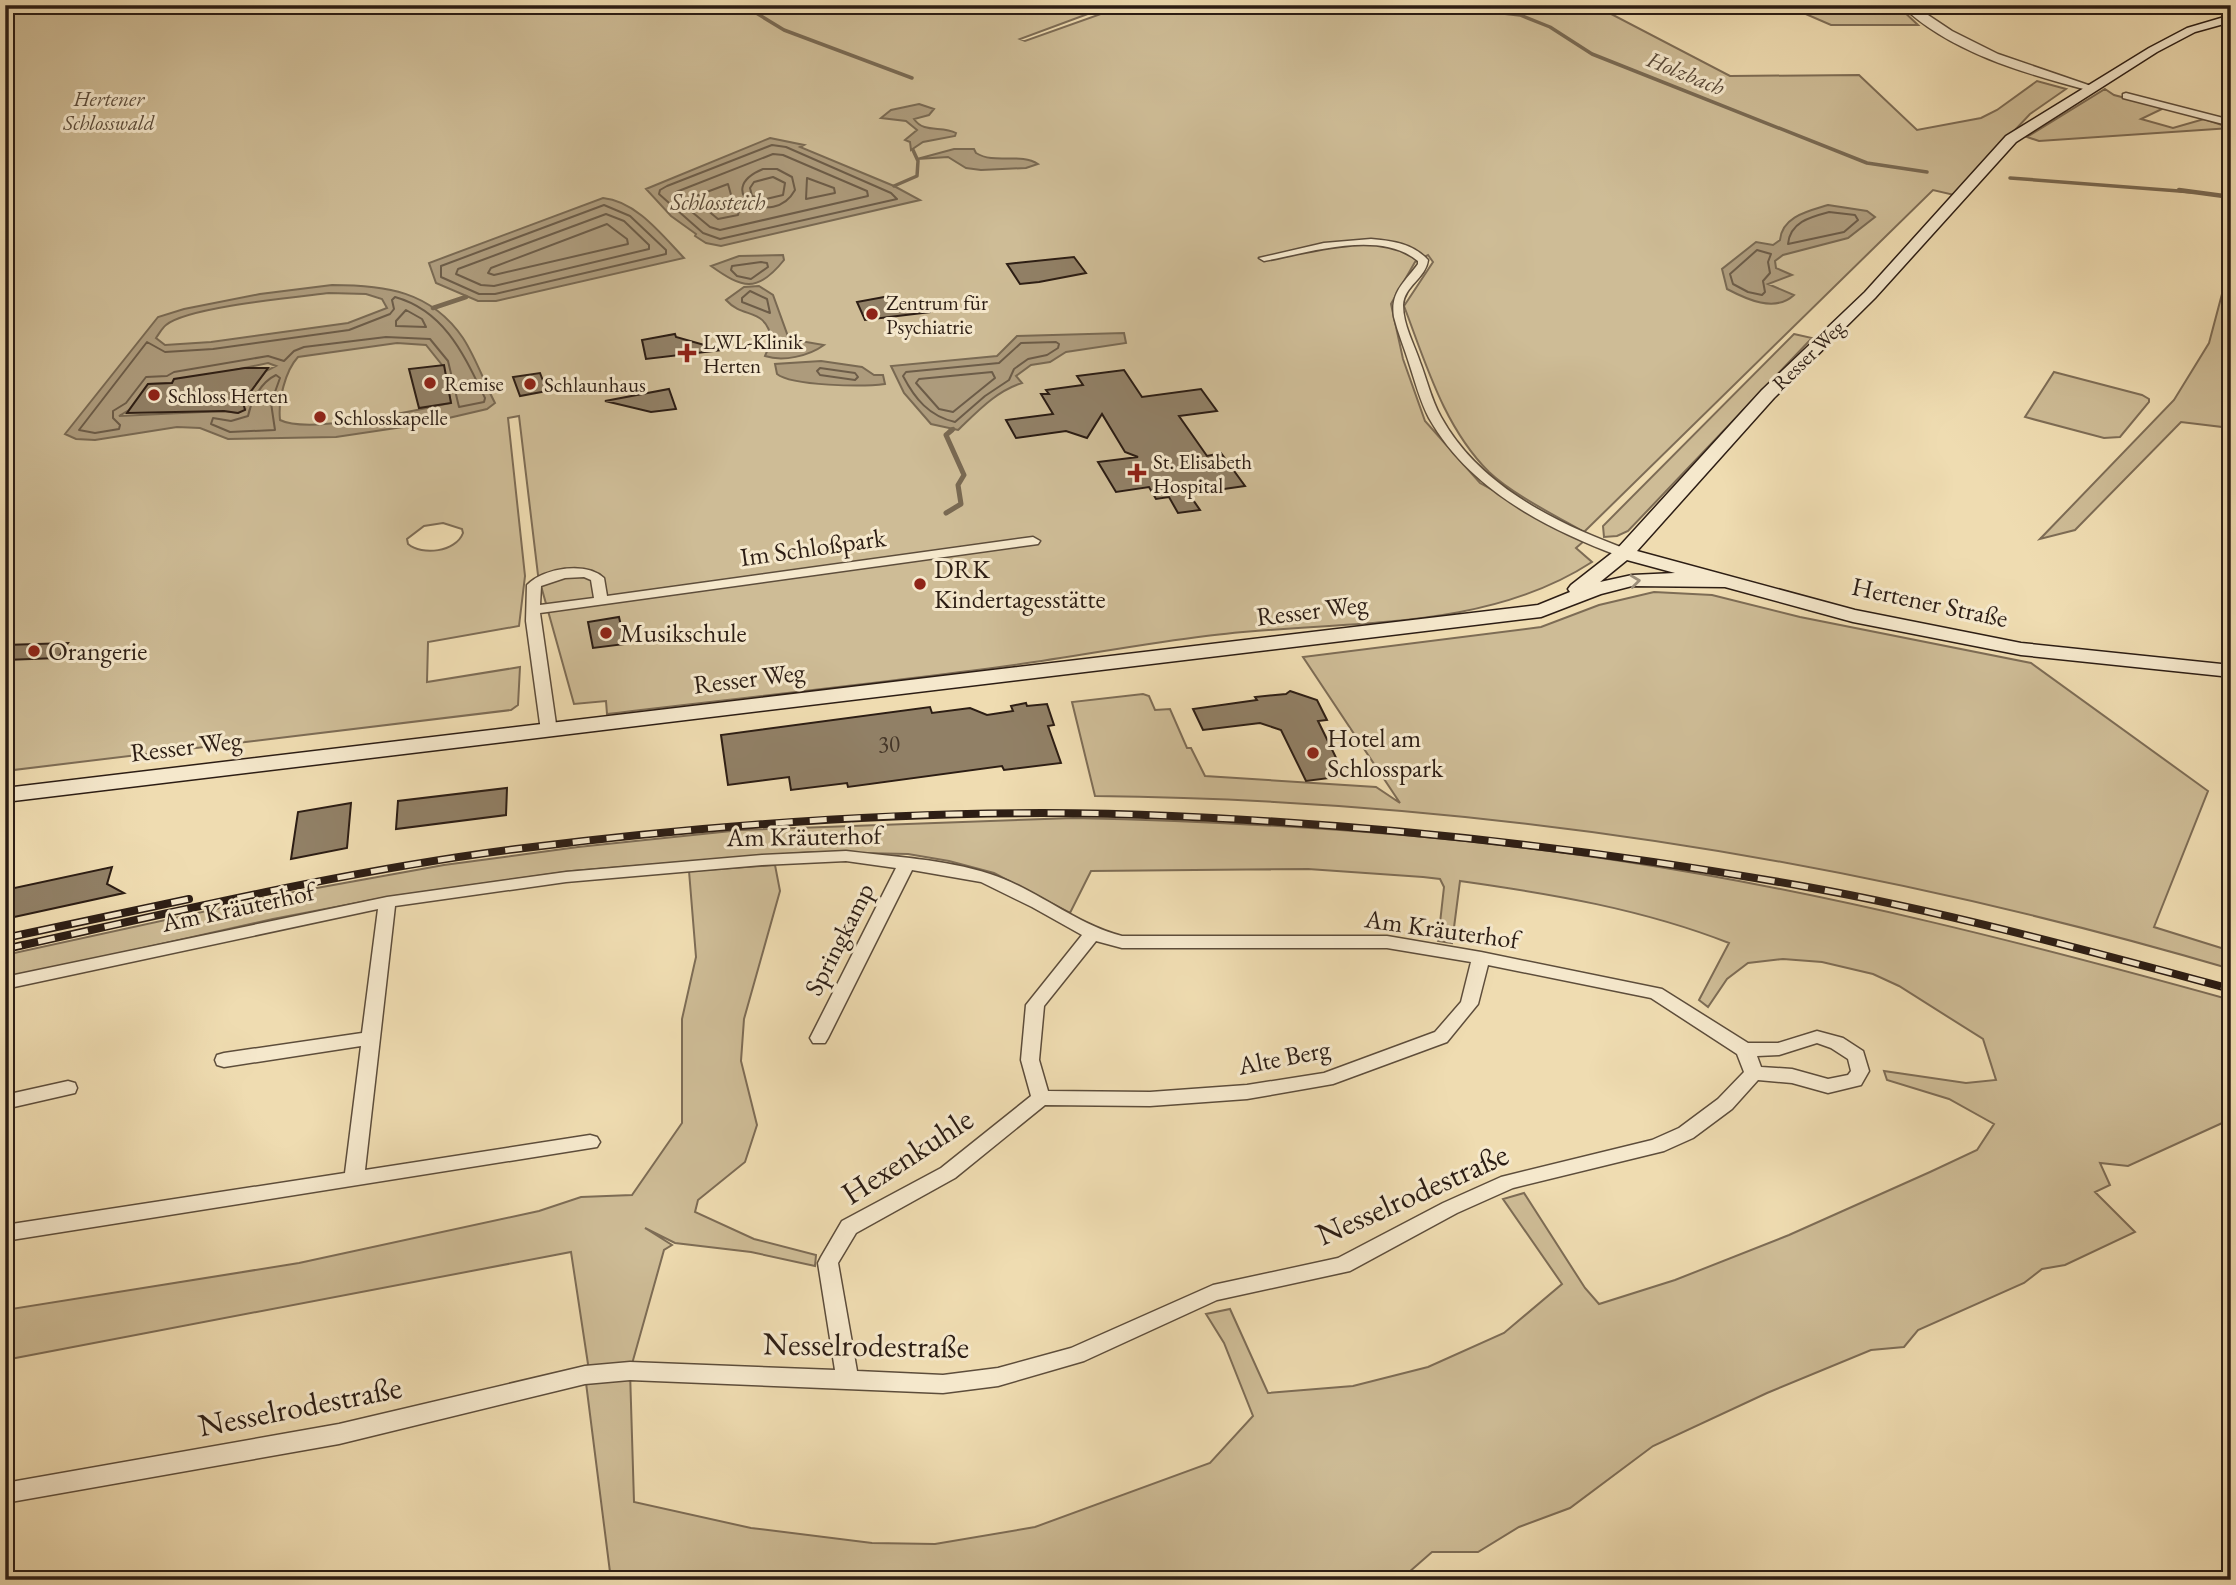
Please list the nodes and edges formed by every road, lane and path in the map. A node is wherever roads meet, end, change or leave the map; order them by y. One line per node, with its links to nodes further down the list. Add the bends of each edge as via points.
1 (1906, 5): 3 (street, via 1971,46)
2 (2231, 19): 3 (main road, Resser Weg, via 2190,30)
3 (2091, 88): 8 (main road, Resser Weg, via 2011,139 1870,295 1768,394)
4 (2126, 96): 5 (street)
5 (2231, 123)
6 (1264, 258): 8 (street, via 1362,243 1398,245 1420,256 1422,267 1400,295 1399,315 1429,404 1454,446 1481,473 1526,505 1589,541)
7 (1033, 541): 10 (street, Im Schloßpark)
8 (1624, 553): 9 (main road, Hertener Straße); 12 (main road, Resser Weg, via 1581,588)
9 (1727, 581): 12 (main road, Resser Weg, one-way to 9, via 1541,611 1601,587 1636,580); 13 (main road, Hertener Straße, via 1853,616 2021,649)
10 (601, 601): 11 (street, Im Schloßpark); 11 (street, via 594,576 566,575 538,581 533,589)
11 (533, 610): 14 (street)
12 (1499, 615): 14 (main road, Resser Weg)
13 (2231, 671)
14 (549, 731): 15 (main road, Resser Weg)
15 (5, 795)
16 (907, 863): 17 (street, Am Kräuterhof, via 846,856 762,860 566,877); 18 (street, Am Kräuterhof, via 986,878); 22 (street, Springkamp)
17 (387, 902): 20 (street, Am Kräuterhof); 21 (street)
18 (1092, 934): 19 (street, Am Kräuterhof, via 1122,942 1387,942); 27 (street, via 1035,1005 1030,1060)
19 (1481, 958): 23 (street, Am Kräuterhof, via 1656,993); 27 (street, Alte Berg, via 1469,1004 1441,1037 1326,1079 1247,1092 1150,1099)
20 (5, 983)
21 (369, 1038): 24 (street); 30 (street)
22 (819, 1038)
23 (1745, 1050): 25 (street); 25 (street, via 1779,1049 1817,1037 1856,1056 1860,1071 1854,1080 1828,1086 1792,1076)
24 (224, 1060)
25 (1754, 1073): 32 (street, Nesselrodestraße, via 1725,1104 1686,1133 1605,1161 1508,1182 1343,1265 1213,1293 1076,1355 998,1377 943,1384)
26 (68, 1088): 28 (street)
27 (1041, 1098): 32 (street, Hexenkuhle, via 948,1173 849,1227 828,1263)
28 (5, 1102)
29 (590, 1142): 30 (street)
30 (354, 1179): 31 (street)
31 (5, 1233)
32 (847, 1379): 33 (street, Nesselrodestraße, via 630,1371 585,1375 339,1434)
33 (5, 1493)

